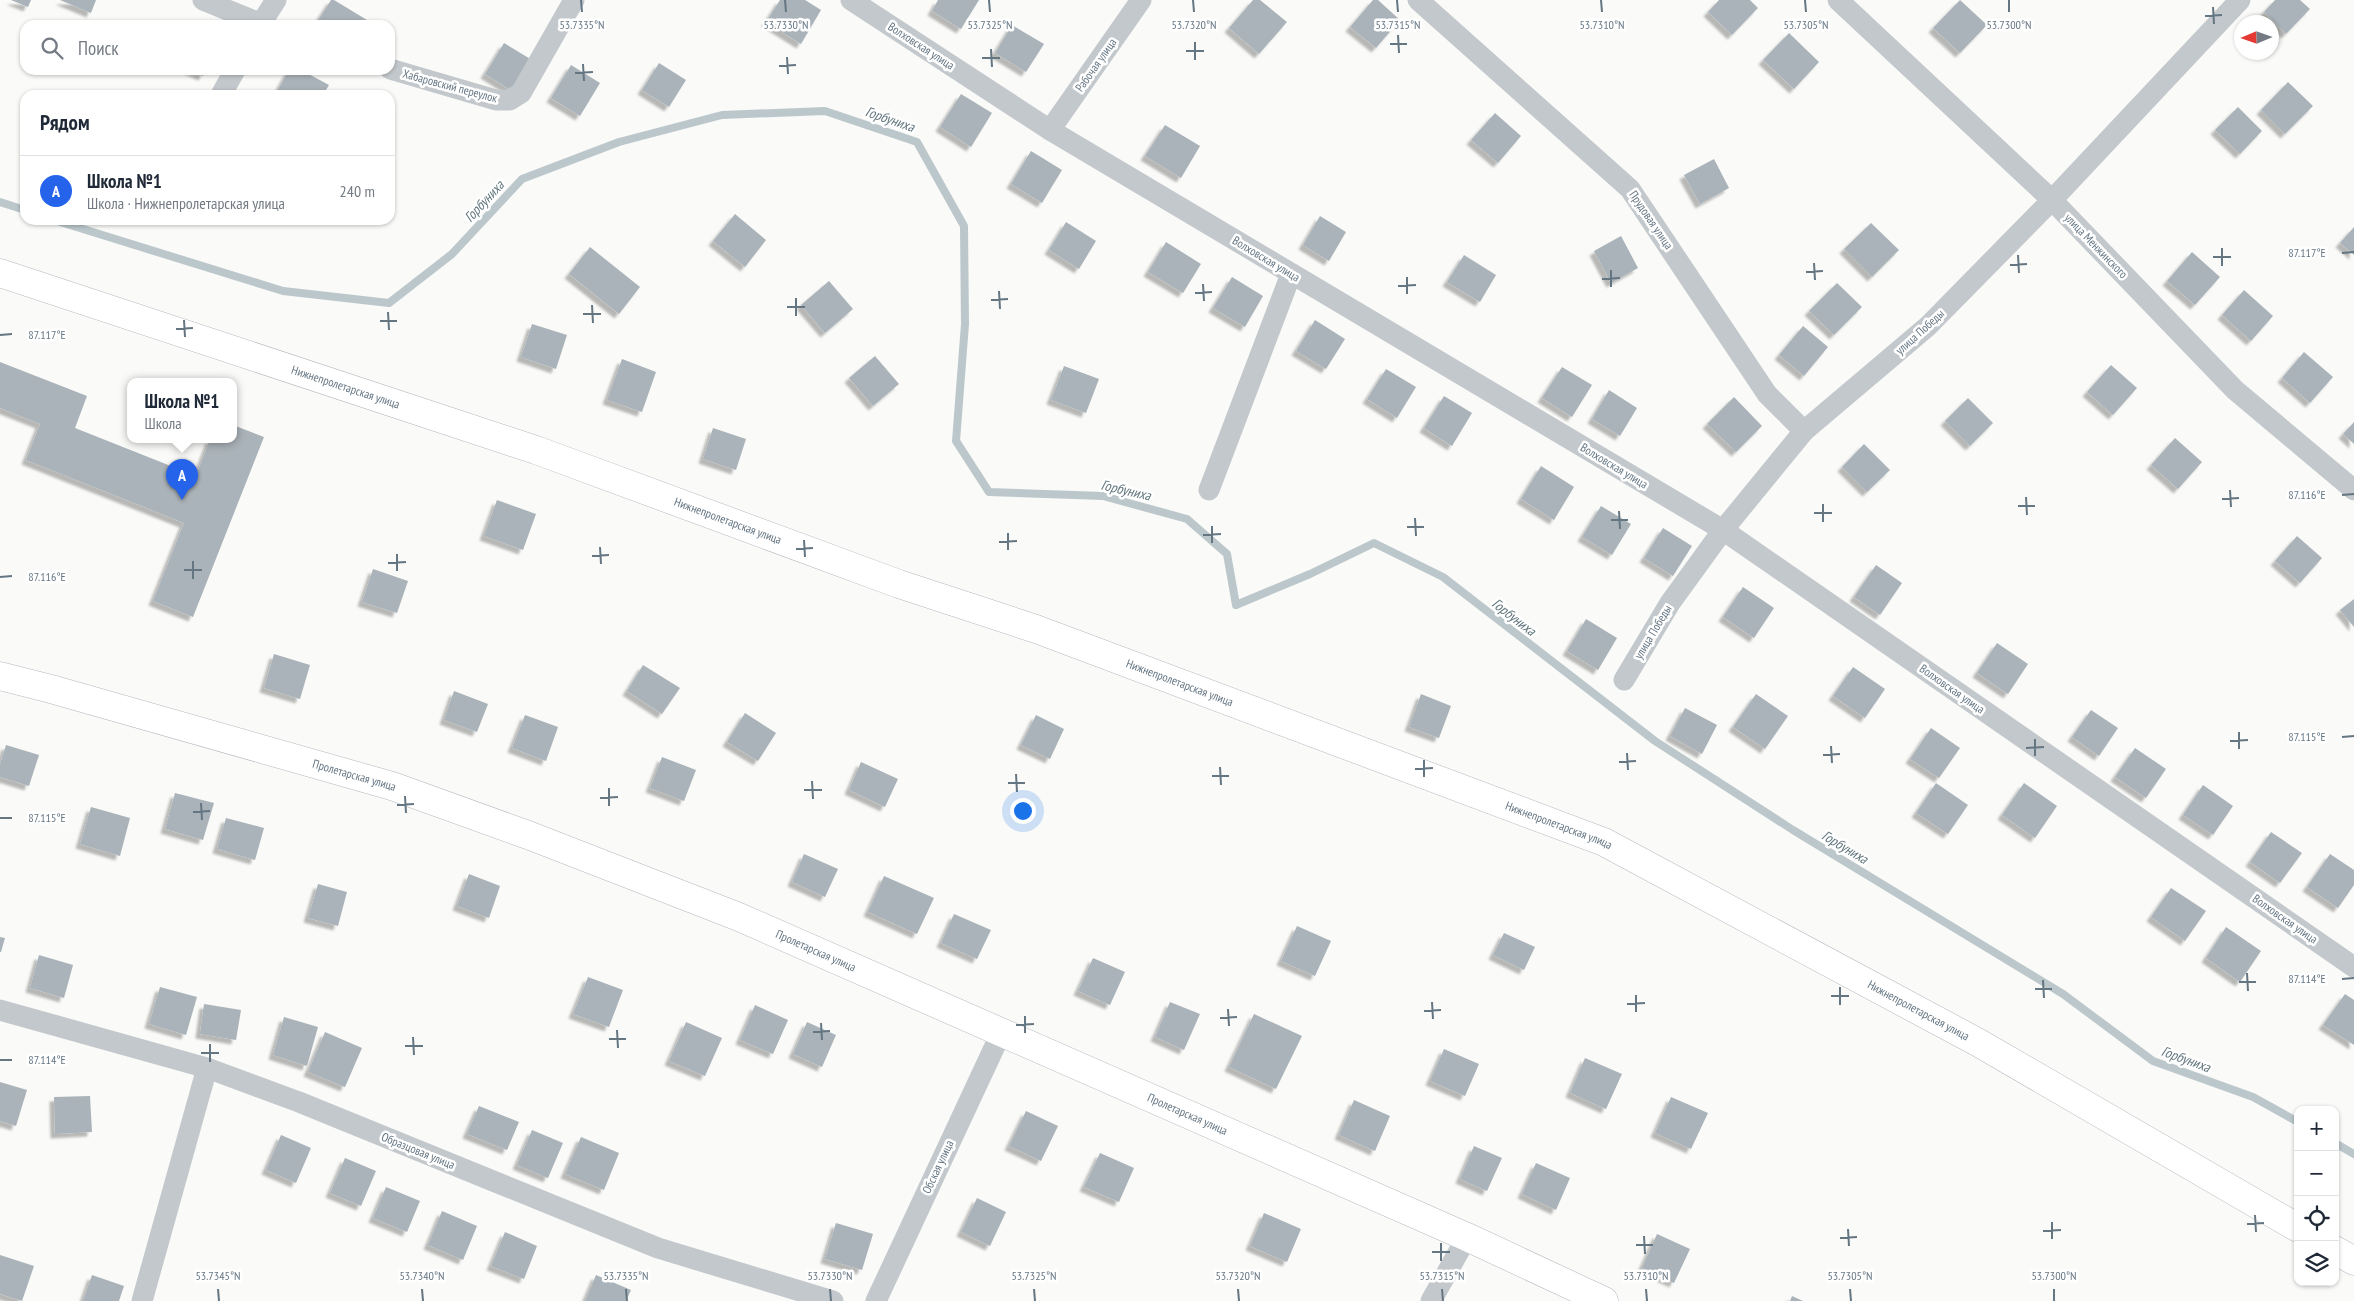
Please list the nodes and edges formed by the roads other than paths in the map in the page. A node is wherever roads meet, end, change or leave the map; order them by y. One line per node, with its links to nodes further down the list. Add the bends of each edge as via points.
1 (202, 0): 9 (street)
2 (276, 0): 10 (street)
3 (574, 0): 11 (street, Хабаровский переулок, via 521,93 510,100 496,100)
4 (851, 0): 14 (street, Волховская улица)
5 (1141, 0): 14 (street, Рабочая улица)
6 (1418, 0): 18 (street, Прудовая улица, via 1630,189 1768,394)
7 (1838, 0): 15 (street, улица Менжинского)
8 (2240, 0): 15 (street, улица Победы)
9 (249, 20)
10 (264, 20)
11 (395, 70)
12 (232, 75): 13 (street)
13 (224, 90)
14 (1050, 130): 17 (street, Волховская улица)
15 (2052, 200): 18 (street, улица Победы, via 1928,326); 20 (street, улица Менжинского, via 2235,390)
16 (0, 273): 28 (main road, Нижнепролетарская улица, via 536,450 899,584 1036,629 1604,842 1979,1043)
17 (1291, 274): 19 (street); 21 (street, Волховская улица)
18 (1804, 431): 21 (street, улица Победы)
19 (1210, 490)
20 (2354, 490)
21 (1723, 530): 23 (street, улица Победы, via 1670,603); 24 (street, Волховская улица)
22 (0, 676): 26 (main road, Пролетарская улица, via 392,786 739,917)
23 (1624, 680)
24 (2354, 967)
25 (0, 1010): 27 (street, Образцовая улица)
26 (1001, 1033): 29 (main road, Пролетарская улица); 34 (street, Обская улица)
27 (207, 1068): 32 (street); 33 (street, Образцовая улица, via 658,1248)
28 (2294, 1226)
29 (1467, 1237): 35 (street); 36 (main road, Пролетарская улица)
30 (2339, 1252): 31 (main road)
31 (2354, 1261)
32 (142, 1301)
33 (833, 1301)
34 (876, 1301)
35 (1431, 1301)
36 (1604, 1301)

